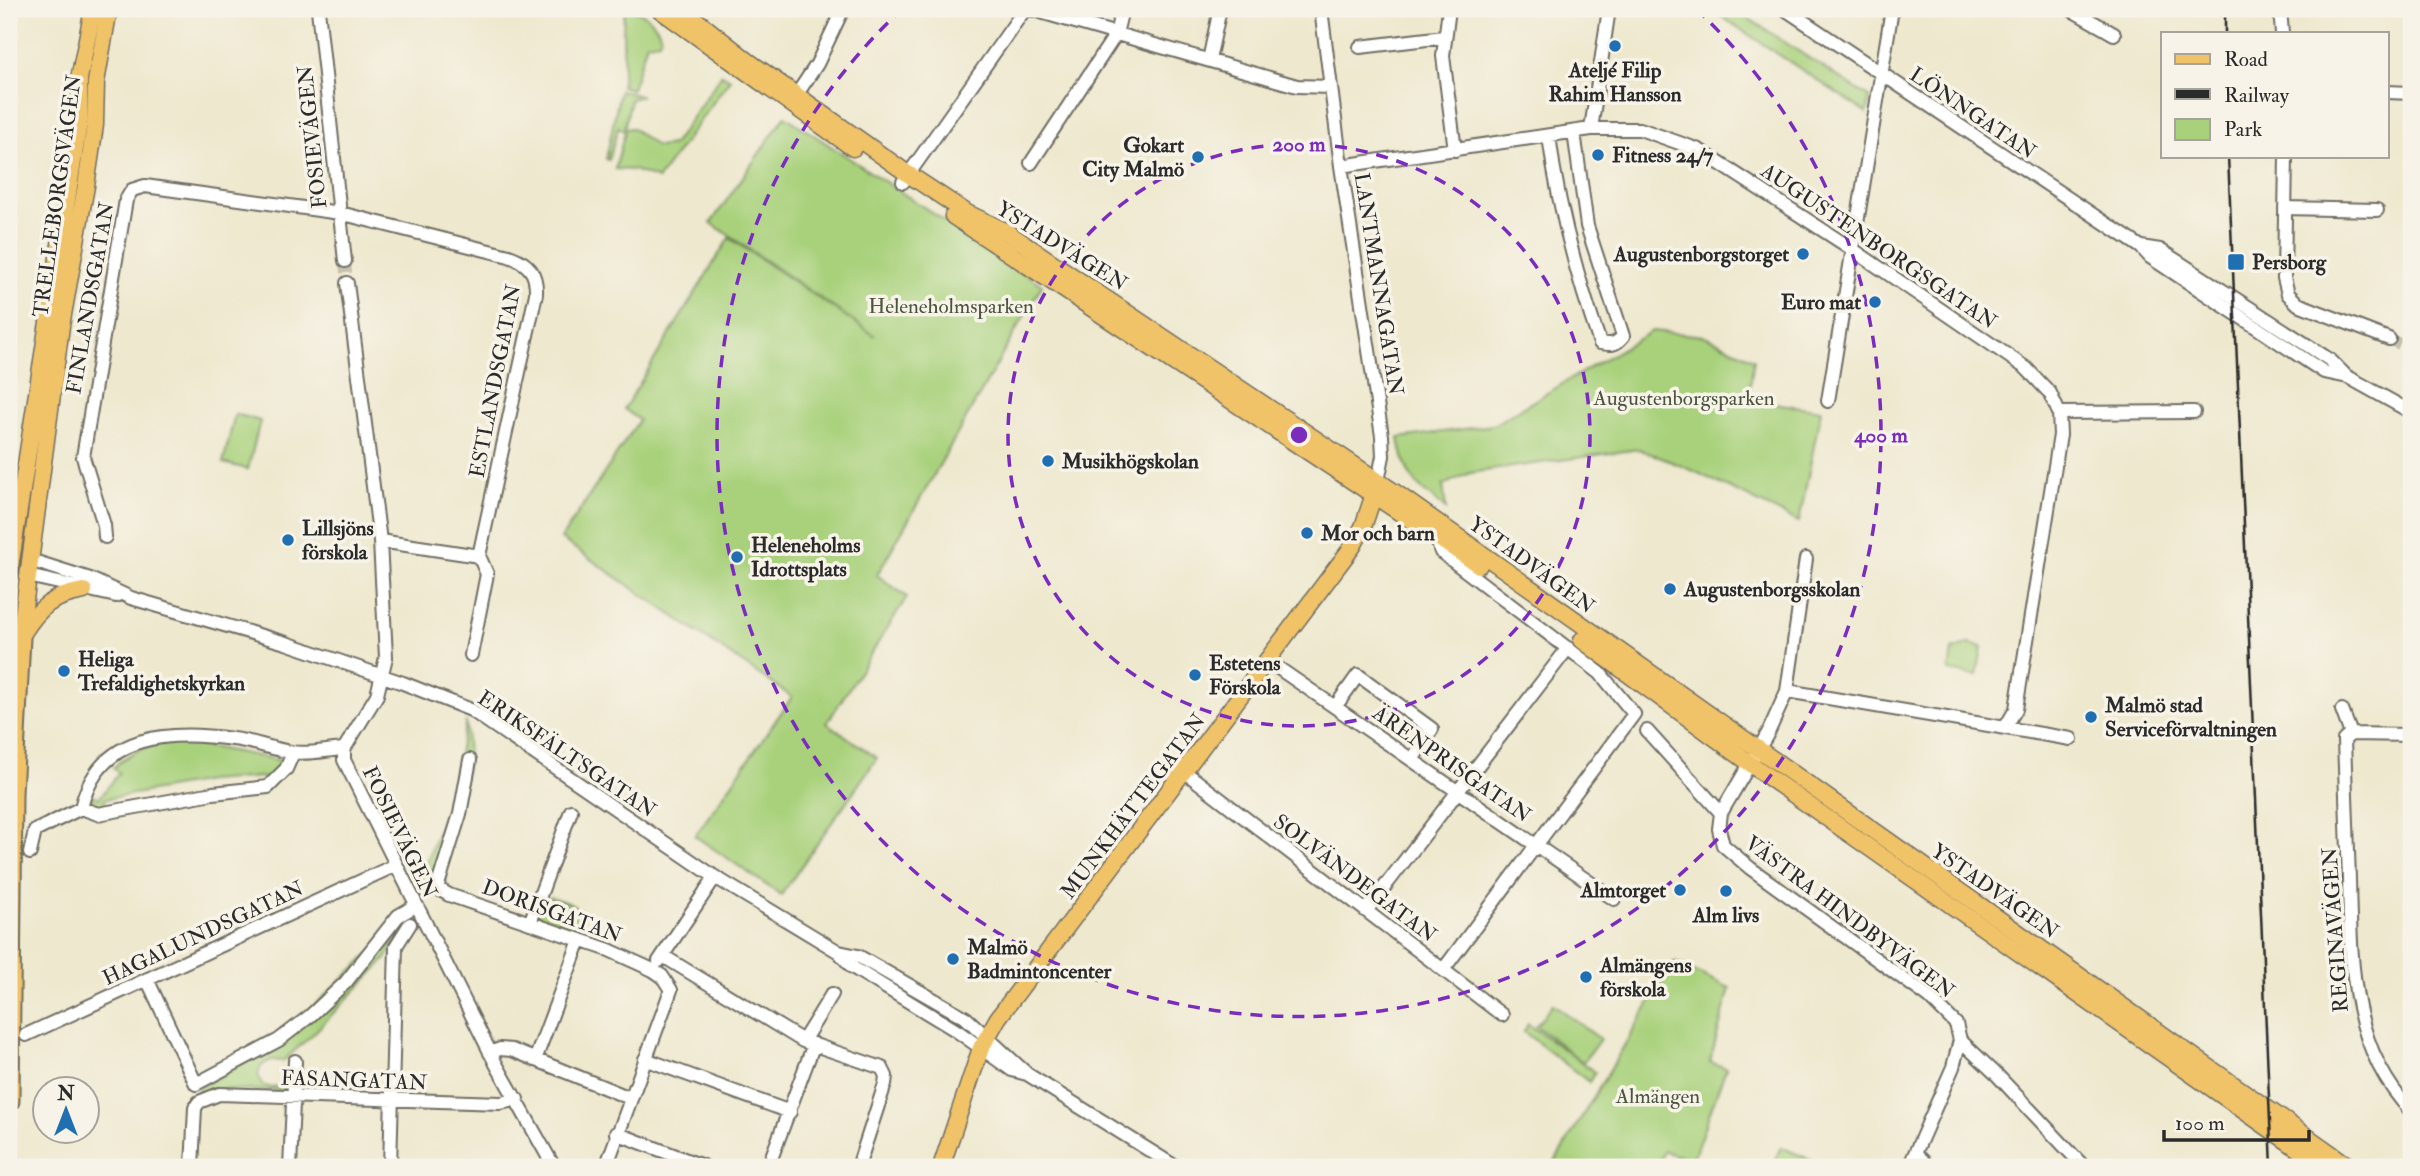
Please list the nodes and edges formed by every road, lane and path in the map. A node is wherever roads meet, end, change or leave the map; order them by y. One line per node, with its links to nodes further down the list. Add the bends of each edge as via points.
1 (93, 9): 53 (main road, TRELLEBORGSVÄGEN)
2 (109, 9): 54 (main road, TRELLEBORGSVÄGEN)
3 (318, 9): 38 (street, FOSIEVÄGEN)
4 (659, 9): 27 (main road, YSTADVÄGEN)
5 (682, 9): 27 (main road, YSTADVÄGEN)
6 (844, 9): 27 (street)
7 (1028, 9): 18 (street); 35 (street)
8 (1122, 9): 18 (street)
9 (1220, 9): 22 (street)
10 (1321, 9): 24 (street, LANTMANNAGATAN)
11 (1449, 9): 20 (street)
12 (1609, 9): 28 (street)
13 (1785, 9): 23 (street, LÖNNGATAN)
14 (1892, 9): 23 (street)
15 (2070, 9): 19 (street)
16 (2280, 9): 17 (street)
17 (2282, 32)
18 (1116, 34): 22 (street); 33 (street)
19 (2114, 34)
20 (1444, 37): 21 (street); 31 (street)
21 (1360, 47)
22 (1209, 60): 24 (street, via 1297,86)
23 (1881, 75): 39 (street); 46 (street, LÖNNGATAN, via 2141,247 2160,250 2330,360 2348,377)
24 (1331, 87): 34 (street, LANTMANNAGATAN)
25 (2388, 92): 26 (street)
26 (2411, 93)
27 (794, 100): 35 (main road, YSTADVÄGEN)
28 (1591, 129): 29 (street, AUGUSTENBORGSGATAN); 39 (street, AUGUSTENBORGSGATAN, via 1640,129 1699,150)
29 (1574, 132): 30 (street, AUGUSTENBORGSGATAN); 30 (street, via 1587,226 1623,336 1610,345 1600,343 1574,270)
30 (1549, 136): 31 (street, AUGUSTENBORGSGATAN)
31 (1455, 149): 34 (street, AUGUSTENBORGSGATAN)
32 (2286, 158): 36 (street)
33 (1031, 163)
34 (1341, 166): 47 (street, LANTMANNAGATAN, via 1382,436)
35 (905, 178): 47 (main road, YSTADVÄGEN)
36 (2285, 208): 37 (street); 42 (street, via 2288,294 2298,304)
37 (2377, 210)
38 (340, 213): 40 (street, FOSIEVÄGEN); 48 (street, FINLANDSGATAN, via 145,186 128,194 83,457); 51 (street, ESTLANDSGATAN, via 509,256 527,265 535,277 536,294)
39 (1852, 249): 43 (street); 44 (street, AUGUSTENBORGSGATAN, via 2026,368 2050,393)
40 (345, 261)
41 (347, 283): 50 (street, FOSIEVÄGEN)
42 (2389, 339)
43 (1829, 401)
44 (2059, 412): 45 (street); 65 (street, via 2058,448 2016,709)
45 (2194, 412)
46 (2411, 412)
47 (1376, 488): 49 (main road, YSTADVÄGEN); 60 (main road, MUNKHÄTTEGATAN, via 1353,546); 72 (main road, YSTADVÄGEN)
48 (104, 537)
49 (1436, 537): 58 (street, YSTADVÄGEN, via 1441,552); 72 (main road, YSTADVÄGEN)
50 (380, 541): 51 (street); 61 (street, FOSIEVÄGEN)
51 (479, 556): 59 (street, ESTLANDSGATAN, via 487,574)
52 (1806, 559): 62 (street)
53 (9, 565): 54 (main road)
54 (29, 568): 55 (street, ERIKSFÄLTSGATAN); 56 (street, ERIKSFÄLTSGATAN, via 90,579); 57 (main road, TRELLEBORGSVÄGEN)
55 (84, 591): 56 (street, ERIKSFÄLTSGATAN); 57 (main road, via 55,597 36,613)
56 (131, 598): 61 (street, ERIKSFÄLTSGATAN)
57 (20, 638): 110 (highway, TRELLEBORGSVÄGEN, via 12,783)
58 (1567, 648): 76 (street); 80 (street, YSTADVÄGEN, via 1600,673 1634,714)
59 (471, 655)
60 (1268, 661): 63 (street, ÄRENPRISGATAN); 75 (main road, MUNKHÄTTEGATAN)
61 (383, 676): 70 (street, FOSIEVÄGEN, via 377,695); 83 (street, ERIKSFÄLTSGATAN, via 486,718)
62 (1787, 691): 65 (street); 72 (street)
63 (1335, 707): 74 (street, ÄRENPRISGATAN); 74 (street, via 1358,675 1433,729)
64 (2342, 710): 67 (street)
65 (2005, 728): 69 (street)
66 (1647, 731): 79 (street)
67 (2351, 733): 68 (street); 111 (street, REGINAVÄGEN, via 2344,740 2354,993 2369,1046 2388,1082)
68 (2411, 735)
69 (2071, 739)
70 (344, 749): 71 (street); 82 (street, FOSIEVÄGEN, via 344,760)
71 (293, 753): 77 (street, via 286,769 268,787 98,814); 77 (street, via 233,738 166,735 139,739 108,758 91,782)
72 (1754, 757): 79 (street); 128 (main road, YSTADVÄGEN); 129 (main road, YSTADVÄGEN)
73 (470, 760): 87 (street, DORISGATAN, via 460,814 437,888)
74 (1412, 760): 76 (street, ÄRENPRISGATAN)
75 (1185, 772): 86 (street, SOLVÄNDEGATAN); 100 (main road, MUNKHÄTTEGATAN)
76 (1458, 792): 80 (street, ÄRENPRISGATAN); 86 (street)
77 (81, 808): 81 (street, via 35,831)
78 (571, 811): 87 (street)
79 (1721, 813): 99 (street, VÄSTRA HINDBYVÄGEN, via 1723,845 1930,998 1956,1024)
80 (1536, 845): 84 (street, ÄRENPRISGATAN); 93 (street)
81 (30, 853)
82 (396, 865): 85 (street, FOSIEVÄGEN); 94 (street, HAGALUNDSGATAN)
83 (715, 877): 90 (street); 100 (street, ERIKSFÄLTSGATAN, via 839,952 852,967)
84 (1614, 899)
85 (415, 906): 94 (street, via 398,916 346,982 310,1016 279,1040 196,1084); 102 (street, FOSIEVÄGEN)
86 (1366, 911): 93 (street, SOLVÄNDEGATAN)
87 (530, 923): 89 (street, DORISGATAN)
88 (410, 924): 109 (street, via 396,946)
89 (580, 940): 92 (street, DORISGATAN); 104 (street)
90 (663, 956): 91 (street); 92 (street)
91 (680, 967): 95 (street); 101 (street)
92 (653, 970): 95 (street)
93 (1443, 970): 97 (street, SOLVÄNDEGATAN)
94 (148, 979): 98 (street, HAGALUNDSGATAN)
95 (671, 990): 103 (street)
96 (832, 994): 101 (street)
97 (1502, 1015)
98 (26, 1035)
99 (1960, 1040): 114 (street); 127 (street, VÄSTRA HINDBYVÄGEN)
100 (984, 1041): 123 (main road, MUNKHÄTTEGATAN); 124 (street, ERIKSFÄLTSGATAN, via 1012,1070 1027,1074)
101 (808, 1042): 112 (street); 122 (street, via 882,1068 886,1076)
102 (490, 1052): 104 (street, via 512,1050); 108 (street, FOSIEVÄGEN)
103 (645, 1059): 107 (street); 112 (street)
104 (535, 1060): 107 (street)
105 (295, 1061): 106 (street)
106 (293, 1098): 109 (street, FASANGATAN); 115 (street, FASANGATAN, via 219,1094 199,1102); 116 (street)
107 (629, 1098): 113 (street)
108 (517, 1099): 109 (street, FASANGATAN, via 501,1103); 118 (street, FOSIEVÄGEN)
109 (392, 1100): 117 (street)
110 (9, 1101)
111 (2411, 1111)
112 (790, 1112): 121 (street)
113 (617, 1133): 119 (street); 120 (street)
114 (1915, 1153): 125 (street); 126 (street)
115 (192, 1167)
116 (290, 1167)
117 (390, 1167)
118 (554, 1167)
119 (606, 1167)
120 (705, 1167)
121 (768, 1167)
122 (858, 1167)
123 (941, 1167)
124 (1176, 1167)
125 (1909, 1167)
126 (1929, 1167)
127 (2084, 1167)
128 (2324, 1167)
129 (2350, 1167)

